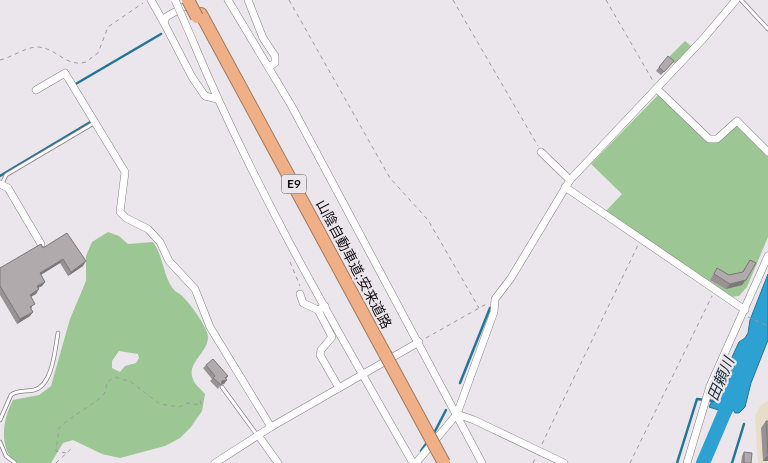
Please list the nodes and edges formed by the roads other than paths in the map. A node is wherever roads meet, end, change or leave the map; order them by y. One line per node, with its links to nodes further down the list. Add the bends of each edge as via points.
1 (150, 0): 10 (street)
2 (175, 0): 15 (street, bridge)
3 (188, 0): 9 (highway, 山陰自動車道;安来道路 / E9, bridge)
4 (194, 0): 9 (highway, 山陰自動車道;安来道路 / E9); 10 (street, via 166,17)
5 (228, 0): 12 (street)
6 (248, 0): 12 (street, via 263,38 275,56 275,63)
7 (736, 0): 13 (street)
8 (741, 0): 11 (lane)
9 (199, 15): 29 (highway, 山陰自動車道;安来道路 / E9)
10 (164, 23): 15 (street, via 192,77 205,96)
11 (768, 29)
12 (269, 67): 28 (street)
13 (657, 89): 18 (street, via 709,139 717,139 737,121); 19 (street)
14 (36, 90): 16 (street, via 65,73)
15 (216, 99): 25 (street)
16 (95, 122): 20 (lane, via 6,175); 35 (street, via 125,172 120,212 148,229 160,242 169,262 195,289 210,327)
17 (541, 152): 19 (street)
18 (768, 152)
19 (570, 180): 21 (street)
20 (1, 184): 22 (street, via 8,188)
21 (565, 187): 26 (street); 33 (street, via 495,299 494,312)
22 (41, 244)
23 (768, 256): 26 (street)
24 (300, 294): 25 (street, via 303,303)
25 (322, 308): 30 (street); 32 (street, via 332,337 320,355)
26 (744, 313): 46 (street, via 710,386)
27 (58, 333): 34 (lane, via 44,385 36,390 14,392)
28 (419, 342): 30 (street); 33 (street)
29 (383, 356): 42 (highway, 山陰自動車道;安来道路 / E9); 43 (highway, 山陰自動車道;安来道路 / E9, bridge)
30 (362, 374): 32 (street); 41 (street)
31 (222, 387): 36 (lane)
32 (339, 388): 35 (street)
33 (456, 414): 41 (street); 44 (street); 45 (street)
34 (0, 420)
35 (271, 426): 36 (street)
36 (258, 435): 39 (street); 40 (street)
37 (0, 442): 38 (lane, via 6,456)
38 (15, 463)
39 (214, 463)
40 (278, 463)
41 (415, 463)
42 (436, 463)
43 (444, 463)
44 (482, 463)
45 (564, 463)
46 (687, 463)

